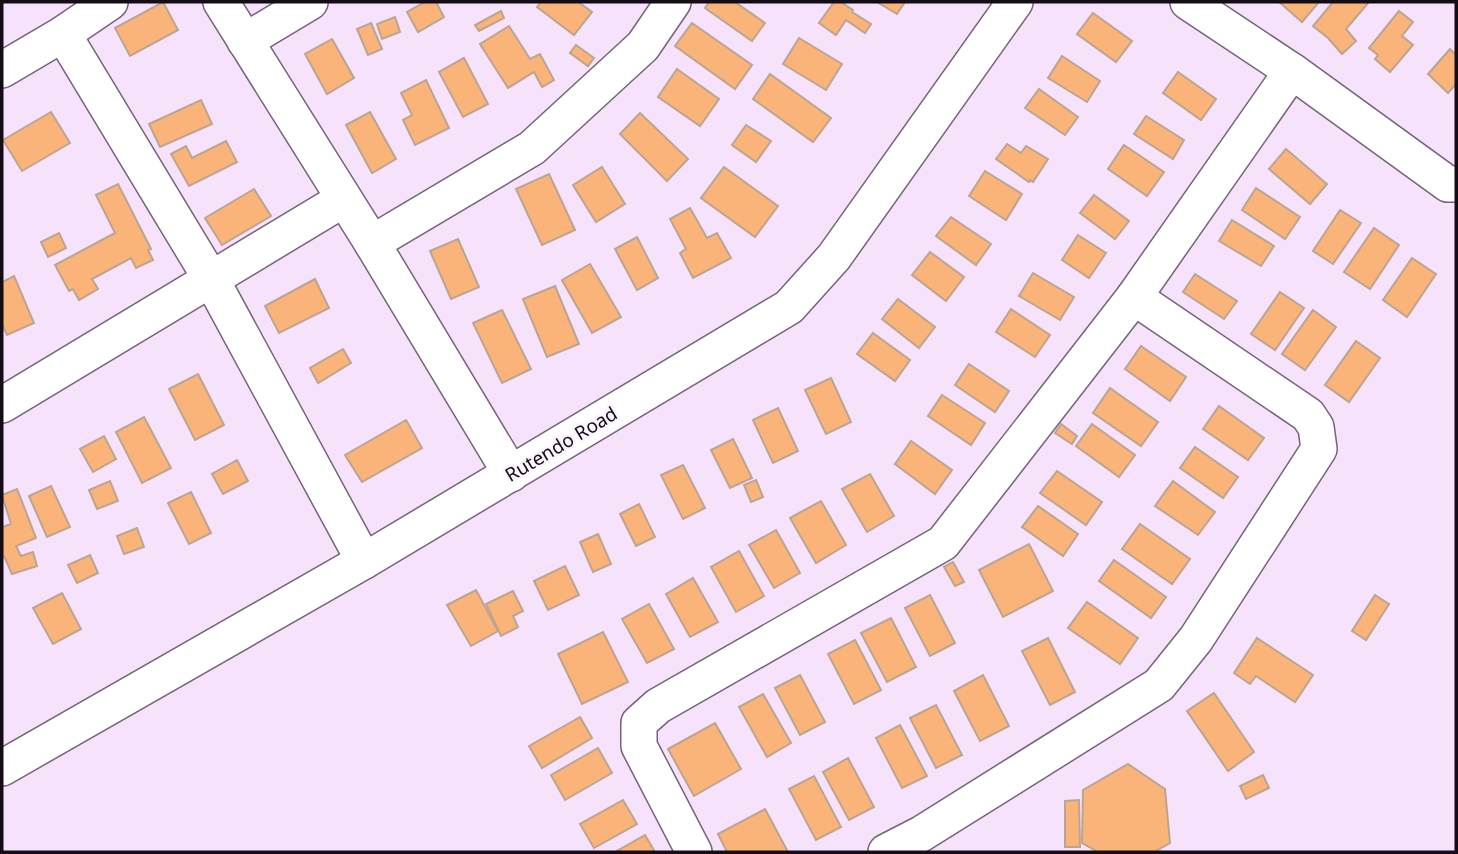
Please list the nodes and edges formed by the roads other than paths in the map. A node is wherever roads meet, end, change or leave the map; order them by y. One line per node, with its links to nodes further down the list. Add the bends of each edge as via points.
1 (110, 2): 7 (street)
2 (221, 2): 8 (street)
3 (310, 2): 8 (street)
4 (673, 2): 13 (street, via 643,46 532,148)
5 (1015, 2): 17 (street, Rutendo Road, via 834,257 789,307)
6 (1188, 2): 10 (street)
7 (62, 34): 9 (street); 14 (street)
8 (245, 41): 12 (street)
9 (2, 70)
10 (1292, 71): 11 (street, via 1448,184); 15 (street)
11 (1456, 184)
12 (344, 199): 13 (street); 14 (street)
13 (372, 243): 17 (street)
14 (211, 279): 16 (street); 18 (street)
15 (1134, 297): 20 (street, via 943,543 658,706 639,723 639,746); 21 (street, via 1308,415 1316,427 1319,449 1196,639 1159,685)
16 (2, 405)
17 (511, 474): 18 (street, Rutendo Road)
18 (364, 561): 19 (street, Rutendo Road)
19 (2, 768)
20 (694, 852)
21 (886, 852)

